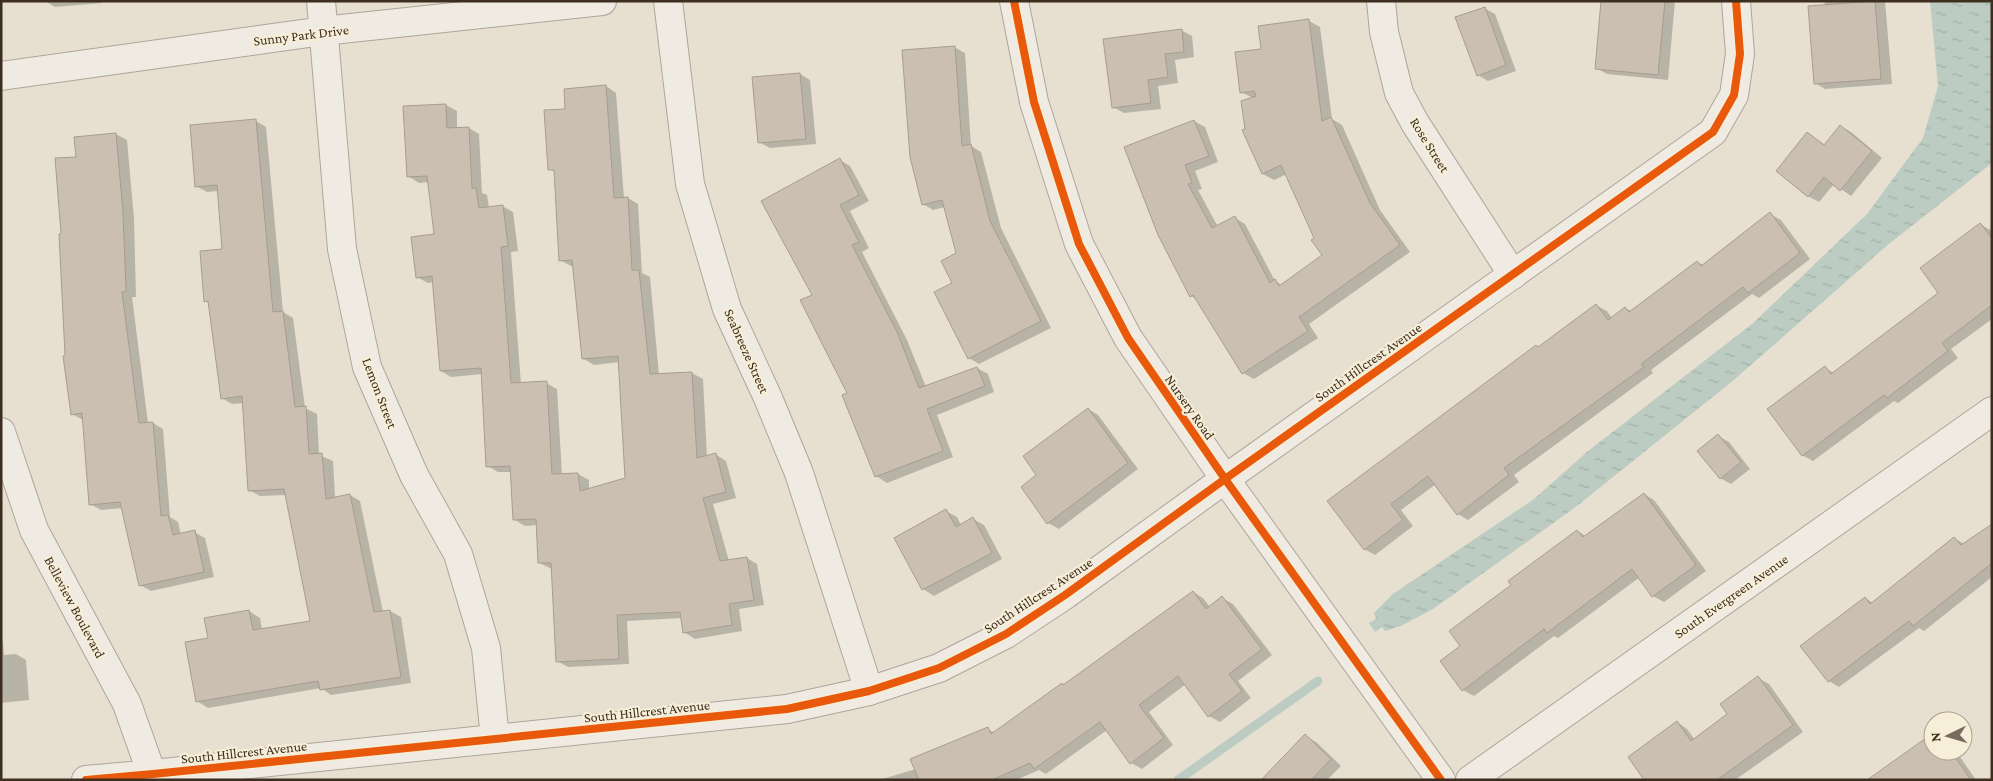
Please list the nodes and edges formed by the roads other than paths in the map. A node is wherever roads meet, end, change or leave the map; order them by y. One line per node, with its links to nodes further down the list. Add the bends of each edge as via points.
1 (321, 1): 7 (street, Lemon Street)
2 (602, 1): 7 (street, Sunny Park Drive)
3 (668, 1): 13 (street, Seabreeze Street, via 690,184 727,308 799,472)
4 (1014, 1): 12 (street, Nursery Road, via 1034,102 1079,244 1128,338)
5 (1381, 1): 9 (street, Rose Street, via 1384,32 1399,93)
6 (1736, 1): 9 (street, South Hillcrest Avenue, via 1740,54 1734,95 1713,132)
7 (323, 31): 8 (street, Sunny Park Drive); 14 (street, Lemon Street, via 342,249 367,367 414,475 458,554 486,648)
8 (1, 76)
9 (1512, 275): 12 (street, South Hillcrest Avenue)
10 (1992, 411): 18 (street, South Evergreen Avenue)
11 (1, 432): 15 (street, Belleview Boulevard, via 34,530 127,704)
12 (1225, 479): 13 (street, South Hillcrest Avenue, via 1006,634 939,668); 17 (street, Nursery Road)
13 (869, 691): 14 (street, South Hillcrest Avenue, via 787,709)
14 (494, 739): 15 (street, South Hillcrest Avenue)
15 (153, 777): 16 (street, South Hillcrest Avenue)
16 (86, 780)
17 (1441, 780)
18 (1470, 780)

